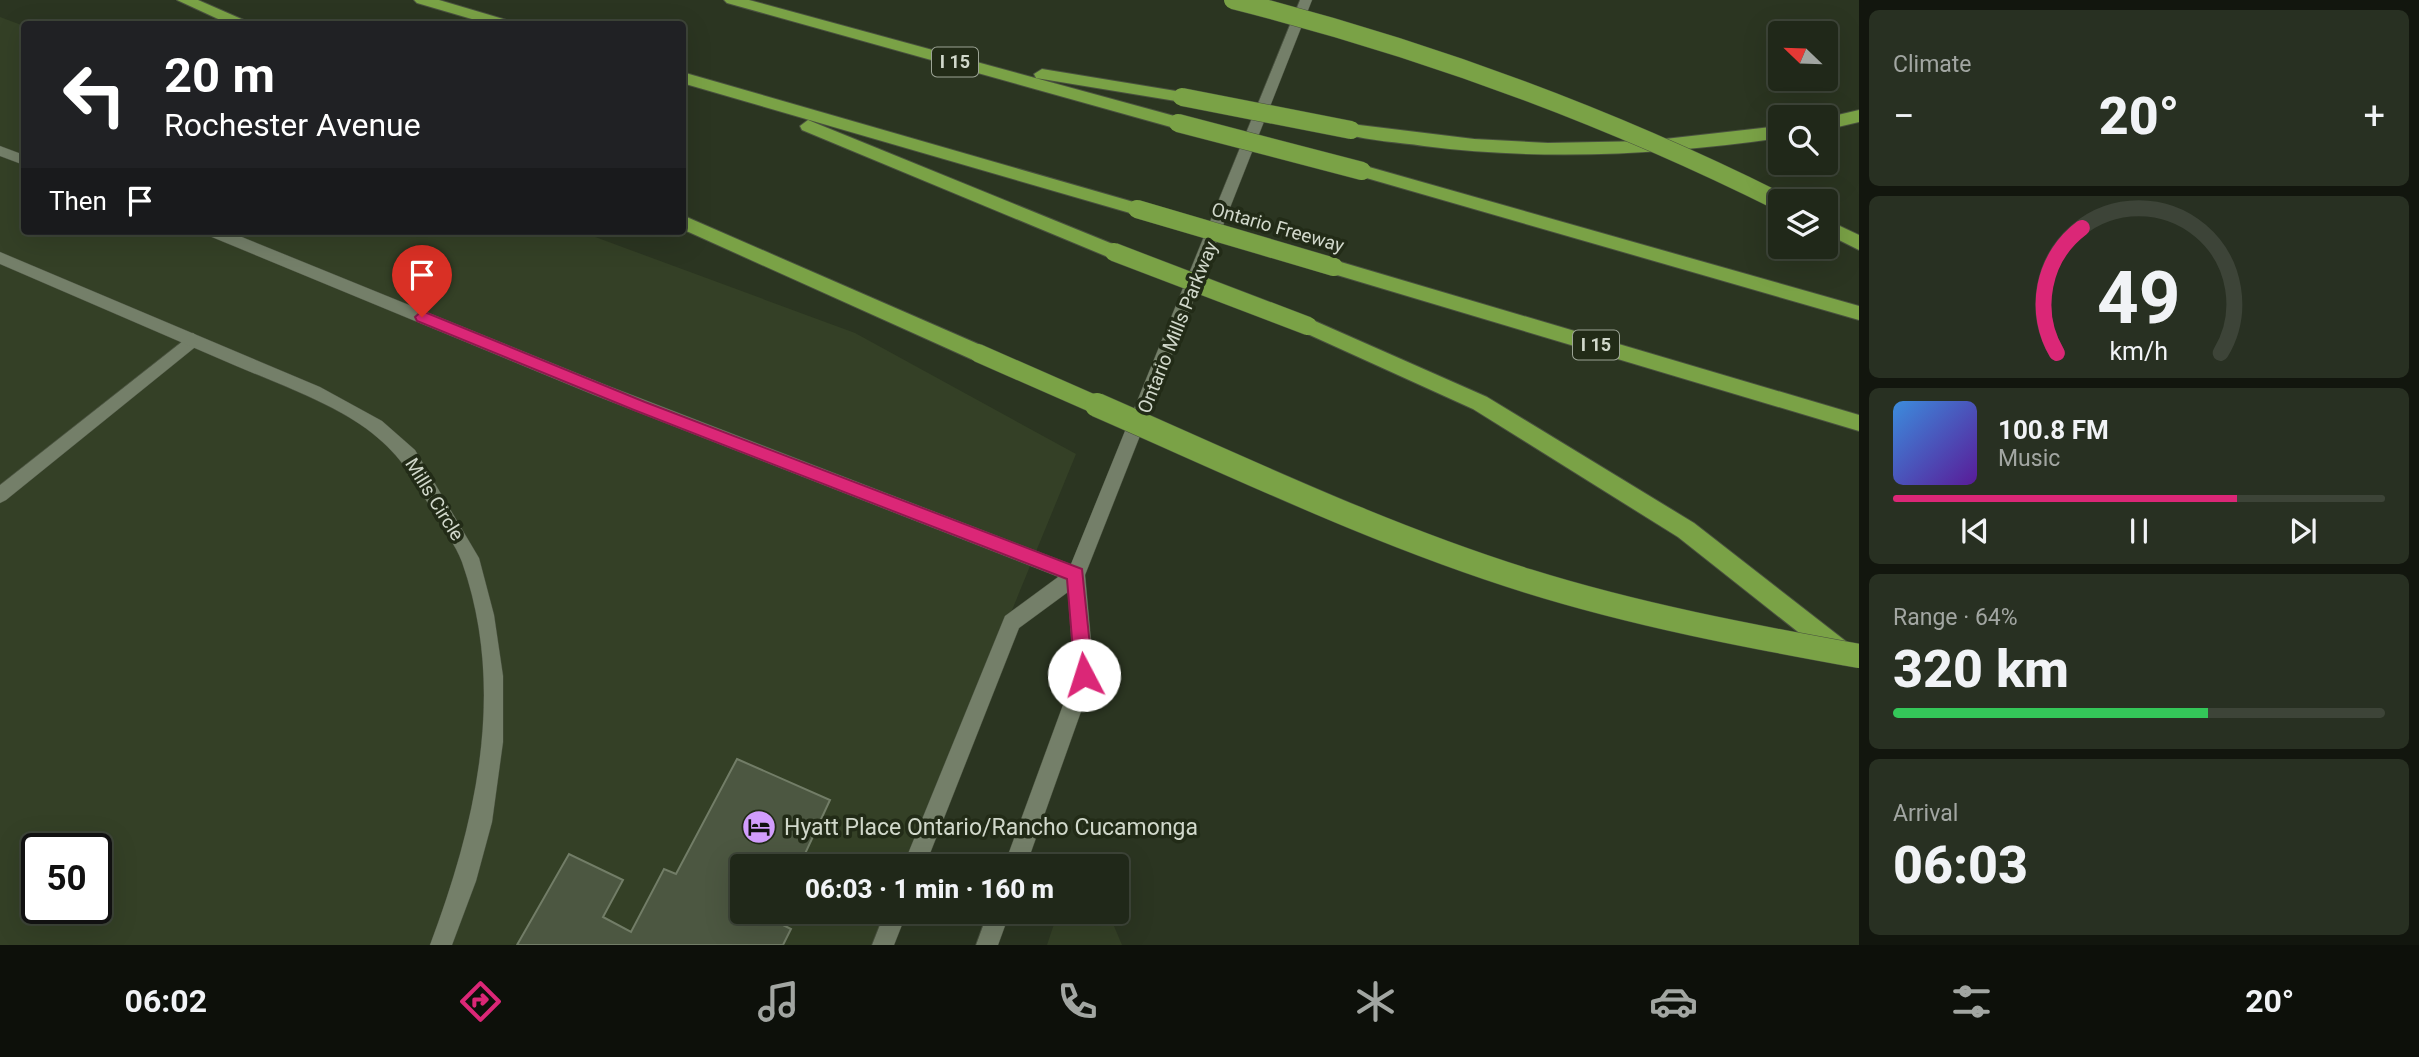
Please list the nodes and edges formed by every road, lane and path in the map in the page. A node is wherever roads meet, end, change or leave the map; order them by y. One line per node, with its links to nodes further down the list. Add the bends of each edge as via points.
1 (186, 0): 6 (highway)
2 (422, 0): 7 (highway)
3 (732, 0): 8 (highway, I 15)
4 (1233, 0): 16 (highway, bridge, via 1401,46 1515,86 1637,135)
5 (1306, 0): 26 (street, Ontario Mills Parkway)
6 (234, 21)
7 (495, 21)
8 (930, 55): 13 (highway, bridge, via 1351,130 1514,148 1608,149); 22 (highway, I 15, bridge, via 1362,171)
9 (686, 79): 10 (highway, Ontario Freeway / I 15)
10 (709, 86): 24 (highway, Ontario Freeway / I 15, bridge); 28 (highway, bridge, via 1308,326 1480,403 1675,523)
11 (1859, 116): 12 (highway)
12 (1838, 121)
13 (1768, 134)
14 (0, 151): 15 (street)
15 (21, 159)
16 (1768, 196)
17 (686, 223): 27 (highway, bridge, via 1368,523 1528,581 1704,628)
18 (1838, 232): 20 (highway)
19 (222, 235): 26 (street, via 600,390)
20 (1859, 243)
21 (0, 258): 23 (street, Mills Circle)
22 (1859, 313)
23 (194, 339): 25 (street); 33 (street, Mills Circle, via 314,391 376,426 409,455 470,558 485,615 493,676 493,742 481,822)
24 (1859, 423)
25 (0, 495)
26 (1076, 575): 29 (street, via 1012,622); 30 (street, Ontario Mills Parkway, via 1084,675)
27 (1859, 656)
28 (1859, 666)
29 (919, 854)
30 (1019, 854)
31 (891, 924): 34 (street)
32 (995, 924): 35 (street)
33 (441, 945)
34 (883, 945)
35 (987, 945)

